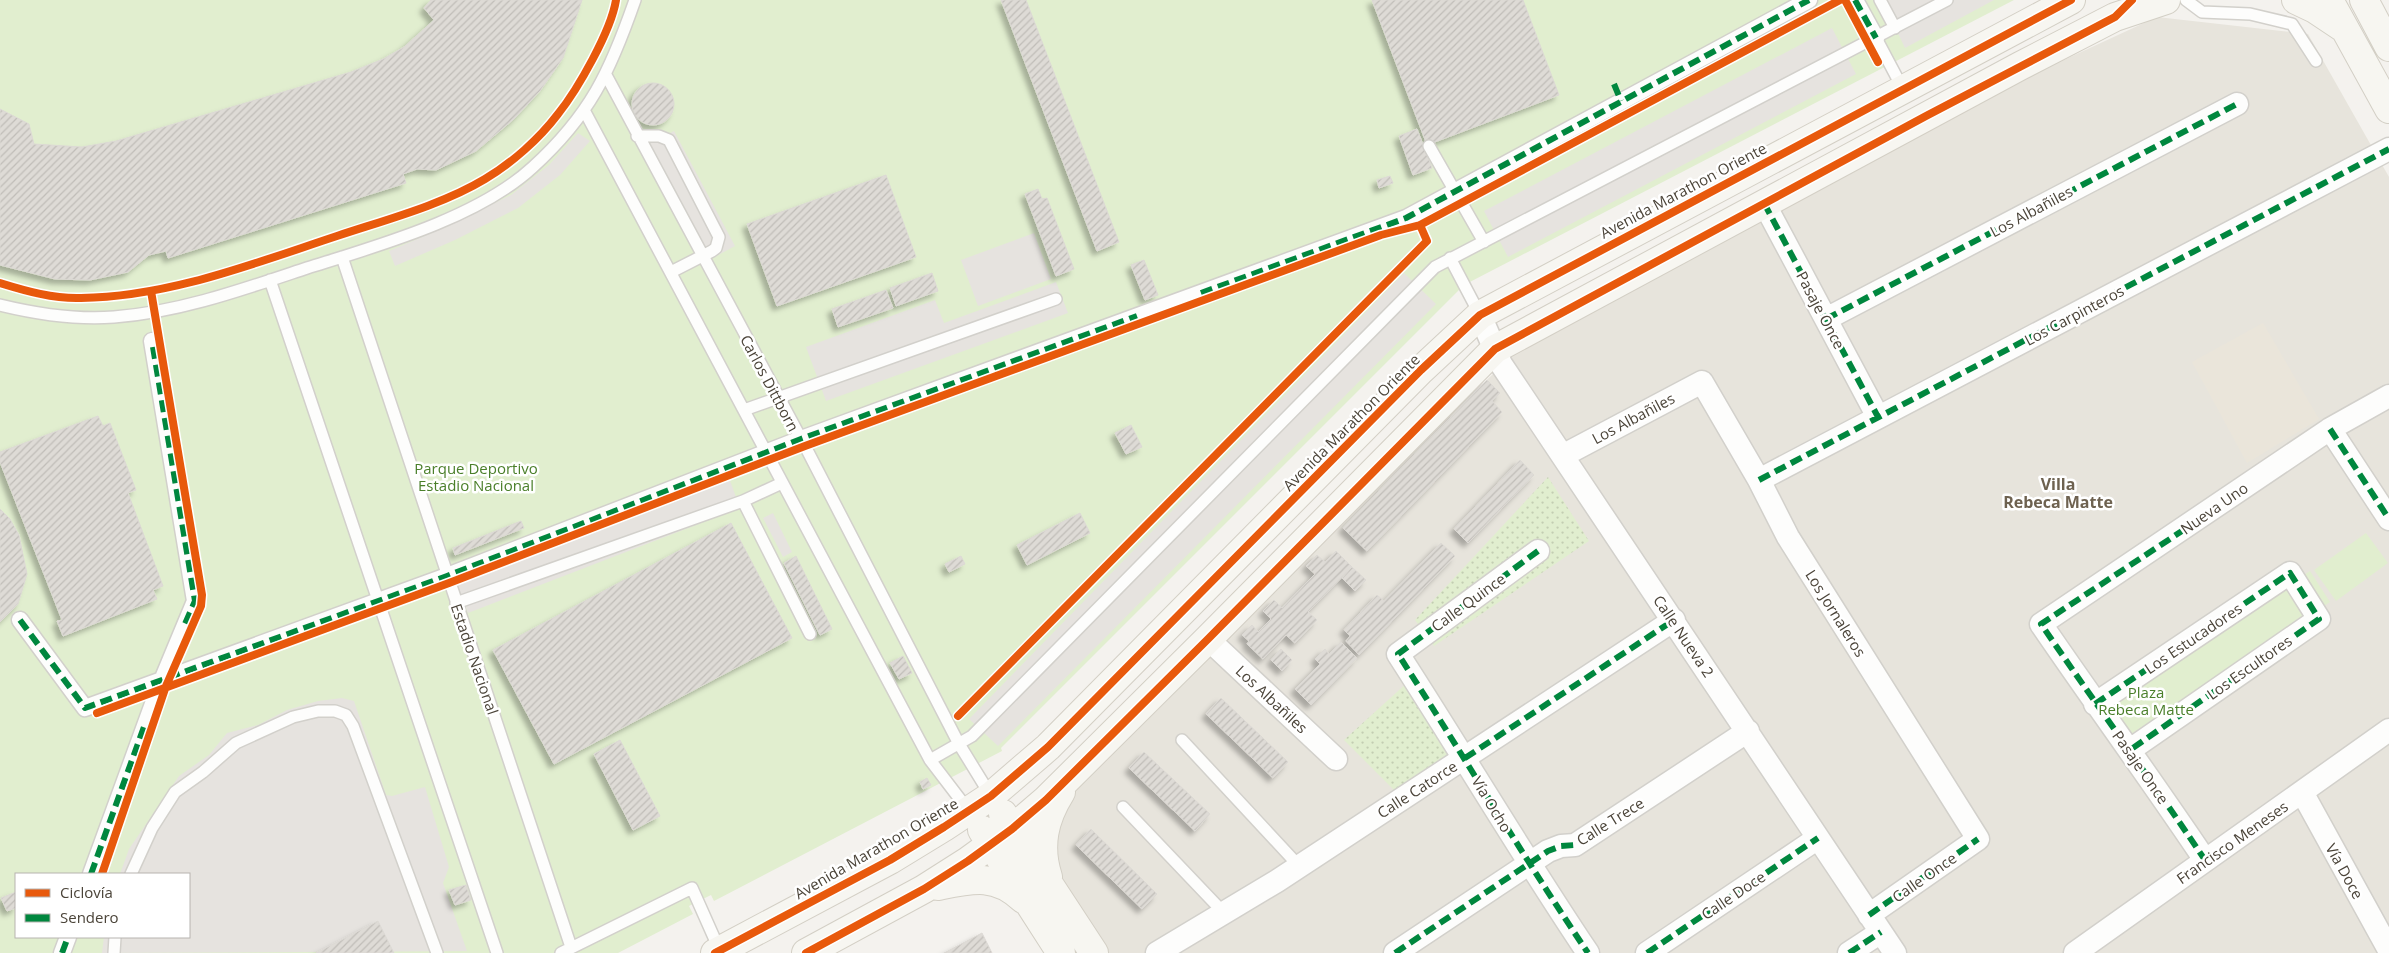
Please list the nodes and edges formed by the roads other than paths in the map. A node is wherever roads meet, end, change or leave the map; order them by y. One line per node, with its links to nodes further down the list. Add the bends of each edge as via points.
1 (636, 0): 17 (lane)
2 (1809, 0): 25 (street)
3 (1855, 0): 14 (street)
4 (1880, 0): 12 (lane)
5 (1947, 0): 12 (lane)
6 (2071, 0): 18 (main road, Avenida Marathon Oriente)
7 (2166, 0): 26 (main road, via 2115,17)
8 (2186, 0): 16 (lane, via 2202,12 2250,14 2292,24)
9 (2296, 0): 13 (main road)
10 (2329, 0): 13 (main road)
11 (2364, 0): 15 (main road)
12 (1895, 28): 14 (lane)
13 (2346, 30): 20 (main road)
14 (1876, 38): 18 (lane); 27 (lane)
15 (2389, 46)
16 (2316, 62)
17 (606, 75): 21 (lane); 22 (lane, Carlos Dittborn)
18 (1903, 89): 35 (main road, Avenida Marathon Oriente)
19 (2237, 104): 36 (street, Los Albañiles)
20 (2389, 109)
21 (584, 110): 29 (lane, via 570,131 531,169 488,198 400,237); 31 (lane)
22 (637, 136): 28 (lane, Carlos Dittborn); 28 (lane, via 663,136 672,143 719,237 716,248)
23 (1429, 146): 25 (lane)
24 (2389, 149): 43 (street, Los Carpinteros)
25 (1454, 191): 27 (lane); 45 (street, via 1406,218)
26 (1764, 203): 36 (street, Pasaje Once); 38 (main road)
27 (1484, 242): 30 (lane)
28 (702, 256): 31 (lane); 41 (lane, Carlos Dittborn)
29 (342, 257): 32 (lane); 56 (lane, Estadio Nacional)
30 (1450, 258): 35 (lane); 70 (lane, via 1435,267 979,729)
31 (671, 272): 42 (lane)
32 (270, 280): 34 (lane, via 171,309 113,317 37,314); 57 (lane)
33 (1056, 299): 41 (lane)
34 (0, 305)
35 (1480, 315): 38 (street, Calle Nueva 2); 50 (main road, Avenida Marathon Oriente, via 1421,370)
36 (1826, 319): 43 (street, Pasaje Once)
37 (152, 341): 65 (street, via 195,601)
38 (1495, 349): 47 (street, Calle Nueva 2, via 1501,364); 52 (main road)
39 (1702, 382): 47 (street, Los Albañiles); 48 (street, Los Jornaleros)
40 (2389, 396): 44 (street, Nueva Uno)
41 (779, 399): 42 (lane); 45 (lane, Carlos Dittborn)
42 (744, 410): 46 (lane)
43 (1878, 417): 48 (street, Los Carpinteros)
44 (2330, 429): 53 (street); 61 (street, Nueva Uno)
45 (800, 439): 46 (street); 70 (lane, Carlos Dittborn)
46 (766, 452): 49 (lane); 56 (street)
47 (1564, 455): 60 (street, Calle Nueva 2)
48 (1759, 480): 82 (street, Los Jornaleros, via 1788,537)
49 (782, 483): 51 (lane); 74 (lane)
50 (1302, 492): 52 (main road); 77 (main road, Avenida Marathon Oriente, via 1048,747)
51 (743, 501): 58 (lane); 62 (lane)
52 (1329, 515): 63 (main road)
53 (2389, 519)
54 (1538, 551): 64 (street, Calle Quince)
55 (2290, 574): 66 (street, Los Estucadores); 71 (street, Los Escultores, via 2318,619)
56 (446, 576): 57 (street); 58 (lane, Estadio Nacional)
57 (377, 600): 65 (street); 102 (lane)
58 (456, 603): 96 (lane, Estadio Nacional)
59 (20, 620): 65 (street, via 85,708)
60 (1674, 620): 68 (street, Calle Nueva 2); 72 (street, Calle Catorce)
61 (2041, 624): 66 (street, Pasaje Once)
62 (810, 634)
63 (1208, 639): 73 (street, Los Albañiles); 75 (main road)
64 (1398, 654): 72 (street, Vía Ocho)
65 (162, 678): 86 (street)
66 (2096, 704): 71 (street, Pasaje Once)
67 (2389, 730): 76 (street, Francisco Meneses)
68 (1748, 731): 81 (street, Calle Nueva 2); 84 (street, Calle Trece, via 1575,845 1554,848)
69 (1182, 740): 85 (lane)
70 (959, 744): 74 (lane); 77 (lane, Carlos Dittborn)
71 (2130, 750): 83 (street, Pasaje Once)
72 (1465, 758): 84 (street, Vía Ocho); 85 (street, Calle Catorce)
73 (1336, 759)
74 (930, 760): 79 (lane)
75 (1069, 778): 80 (main road); 89 (main road, via 1043,834 1042,852)
76 (2302, 792): 83 (street, Francisco Meneses); 97 (street, Vía Doce)
77 (991, 796): 79 (main road, Avenida Marathon Oriente); 80 (main road)
78 (1123, 807): 91 (lane)
79 (969, 811): 80 (main road); 92 (main road, Avenida Marathon Oriente, via 890,860)
80 (1001, 837): 88 (main road); 89 (main road); 90 (main road)
81 (1818, 838): 93 (street, Calle Nueva 2); 109 (street, Calle Doce)
82 (1978, 839): 93 (street, Calle Once)
83 (2205, 860): 112 (street, Francisco Meneses)
84 (1528, 864): 107 (street, Calle Trece); 108 (street, Vía Ocho)
85 (1299, 866): 91 (street, Calle Catorce)
86 (91, 873)
87 (131, 873): 101 (lane, via 152,828 175,792 222,754 294,717 334,711 346,715 353,726)
88 (924, 889): 90 (main road, via 980,879 1005,884); 103 (main road)
89 (1053, 892): 105 (main road)
90 (1030, 906): 104 (main road)
91 (1224, 913): 106 (street, Calle Catorce)
92 (785, 916): 98 (main road, Avenida Marathon Oriente); 103 (main road)
93 (1875, 923): 110 (street, Calle Once); 111 (street, Calle Nueva 2)
94 (68, 938): 99 (street)
95 (116, 938): 100 (lane)
96 (566, 950): 98 (lane, via 692,888)
97 (2389, 950)
98 (717, 952)
99 (62, 953)
100 (114, 953)
101 (437, 953)
102 (497, 953)
103 (806, 953)
104 (1061, 953)
105 (1094, 953)
106 (1157, 953)
107 (1395, 953)
108 (1588, 953)
109 (1647, 953)
110 (1849, 953)
111 (1895, 953)
112 (2074, 953)

